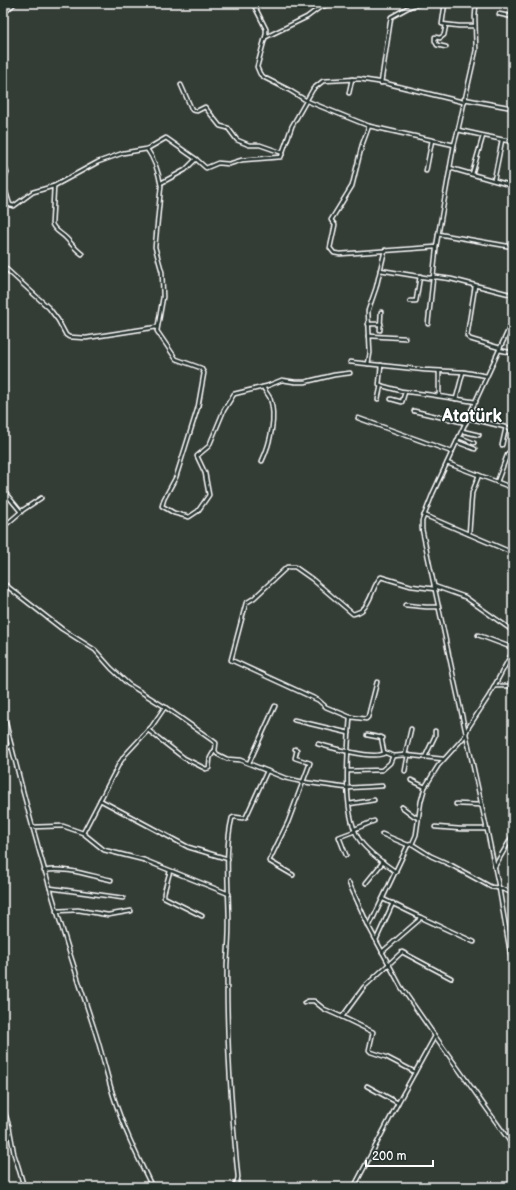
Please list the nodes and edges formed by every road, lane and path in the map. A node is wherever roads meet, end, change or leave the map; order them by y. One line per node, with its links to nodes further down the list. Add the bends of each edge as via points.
1 (15, 3): 8 (street)
2 (253, 3): 13 (street, via 266,29)
3 (334, 3): 13 (street, via 319,8 307,17)
4 (423, 3): 7 (street)
5 (445, 3): 11 (street, via 442,24)
6 (476, 3): 12 (street)
7 (413, 4): 16 (street, via 391,17)
8 (3, 14)
9 (499, 14): 10 (street)
10 (513, 17)
11 (446, 25): 12 (street); 14 (street, via 444,35 436,37 435,41 437,45)
12 (475, 26): 20 (street, via 476,50)
13 (266, 37): 19 (street, via 257,67 260,74)
14 (446, 47)
15 (352, 79): 16 (street); 18 (street); 19 (street, via 323,81 314,89)
16 (381, 83): 20 (street)
17 (181, 85): 30 (street, via 192,110 197,111 205,107 220,126 228,128 237,140)
18 (349, 93)
19 (307, 101): 22 (street); 30 (street, via 292,126)
20 (464, 101): 21 (street); 23 (street)
21 (513, 108)
22 (369, 126): 25 (street); 45 (street, via 352,186 332,220 335,225 330,248 334,253 340,254)
23 (458, 130): 24 (street); 28 (street)
24 (483, 136): 26 (street); 35 (street)
25 (432, 140): 28 (street); 34 (street)
26 (502, 140): 27 (street); 37 (street)
27 (513, 142)
28 (454, 145): 33 (street)
29 (147, 149): 31 (street, via 166,138); 39 (street); 40 (street, via 123,153 98,162)
30 (283, 153): 31 (street, via 281,157 276,158 218,163 206,168)
31 (196, 159): 39 (street, via 185,170)
32 (3, 160): 36 (street, via 7,173)
33 (450, 168): 35 (street); 42 (street)
34 (426, 171)
35 (472, 174): 37 (street)
36 (3, 179)
37 (494, 180): 41 (street)
38 (3, 183): 40 (street, via 10,205 14,206 33,192)
39 (161, 183): 59 (street, via 156,247 162,272 163,296)
40 (54, 186): 46 (street, via 52,224 55,230)
41 (513, 186)
42 (438, 234): 43 (street); 44 (street)
43 (513, 246)
44 (436, 247): 45 (street); 50 (street)
45 (385, 250): 48 (street)
46 (82, 254)
47 (3, 266): 59 (street, via 52,312 69,337 86,338)
48 (380, 270): 49 (street); 56 (street, via 368,311)
49 (420, 276): 50 (street); 53 (street, via 416,301)
50 (434, 277): 51 (street); 58 (street)
51 (475, 286): 52 (street); 63 (street, via 467,336)
52 (513, 295)
53 (410, 301)
54 (382, 312): 57 (street)
55 (513, 320): 63 (street)
56 (368, 324): 57 (street); 61 (street)
57 (381, 324): 60 (street)
58 (428, 324)
59 (157, 328): 73 (street, via 176,359 201,368 204,373 198,407 176,477 162,506 174,513 189,517 198,511 209,495 205,473 197,456 209,446 224,410 234,394)
60 (380, 330)
61 (369, 336): 62 (street); 66 (street)
62 (405, 338)
63 (499, 349): 64 (street); 71 (street)
64 (513, 353)
65 (350, 362): 66 (street)
66 (368, 364): 67 (street)
67 (381, 365): 68 (street); 72 (street, via 378,384)
68 (440, 371): 69 (street); 75 (street)
69 (463, 372): 71 (street); 78 (street)
70 (350, 373): 73 (street, via 305,382 282,380)
71 (487, 376): 79 (street)
72 (381, 385): 74 (street); 76 (street)
73 (263, 387): 95 (street, via 270,399 272,422 270,443)
74 (405, 392): 75 (street); 77 (street, via 402,402)
75 (439, 396): 78 (street)
76 (378, 399)
77 (391, 399)
78 (456, 399): 79 (street)
79 (476, 402): 82 (street)
80 (414, 411): 83 (street)
81 (358, 418): 93 (street)
82 (468, 418): 83 (street); 84 (street)
83 (466, 423): 86 (street)
84 (506, 427): 85 (street); 91 (street)
85 (513, 429)
86 (462, 431): 87 (street); 88 (street)
87 (479, 435)
88 (459, 437): 89 (street); 90 (street)
89 (456, 442): 92 (street); 93 (street)
90 (474, 443)
91 (502, 445)
92 (475, 449)
93 (452, 452): 96 (street)
94 (508, 453): 98 (street)
95 (262, 461)
96 (447, 462): 97 (street); 103 (street)
97 (479, 475): 98 (street); 105 (street, via 472,493)
98 (497, 482): 99 (street)
99 (513, 488)
100 (3, 490): 102 (street)
101 (41, 498): 102 (street)
102 (20, 512): 104 (street)
103 (424, 515): 105 (street); 108 (street, via 422,529)
104 (3, 525)
105 (469, 534): 106 (street)
106 (513, 553)
107 (3, 583): 119 (street, via 62,629 95,650 128,684)
108 (434, 588): 110 (street); 111 (street, via 465,597); 121 (street, via 411,586 381,577 375,584 367,604 353,614 295,567 287,567 246,603 231,660 318,700 326,707)
109 (405, 605): 110 (street)
110 (439, 607): 127 (street)
111 (513, 631)
112 (478, 636): 113 (street)
113 (513, 648)
114 (513, 651): 116 (street)
115 (377, 682): 121 (street, via 368,717)
116 (494, 686): 117 (street); 127 (street)
117 (513, 686)
118 (275, 706): 140 (street)
119 (165, 707): 124 (street); 132 (street, via 216,743)
120 (3, 711): 130 (street)
121 (350, 718): 126 (street)
122 (294, 720): 126 (street)
123 (411, 729): 136 (street)
124 (148, 730): 132 (street, via 184,758 206,769 209,768 210,758); 149 (street, via 119,764)
125 (435, 731): 138 (street)
126 (349, 733): 134 (street)
127 (466, 733): 139 (street); 153 (street)
128 (367, 735): 135 (street, via 382,738)
129 (318, 744): 134 (street)
130 (11, 745): 133 (street); 157 (street)
131 (295, 749): 145 (street, via 295,758 310,763)
132 (215, 750): 140 (street, via 227,759)
133 (3, 752)
134 (348, 752): 135 (street, via 378,755); 143 (street)
135 (385, 753): 137 (street)
136 (406, 755): 137 (street); 138 (street); 142 (street)
137 (393, 756): 143 (street, via 390,764 382,770)
138 (425, 757): 139 (street)
139 (444, 759): 147 (street)
140 (249, 763): 141 (street)
141 (267, 771): 145 (street); 167 (street, via 246,817 232,818)
142 (405, 771)
143 (348, 772): 148 (street)
144 (411, 780): 147 (street)
145 (303, 782): 148 (street); 173 (street, via 269,862)
146 (382, 786): 148 (street)
147 (425, 787): 155 (street)
148 (347, 788): 151 (street)
149 (100, 800): 161 (street); 167 (street, via 188,847)
150 (374, 800): 151 (street)
151 (349, 804): 160 (street)
152 (456, 804): 153 (street)
153 (482, 805): 159 (street)
154 (402, 807): 155 (street)
155 (418, 818): 164 (street)
156 (374, 821): 160 (street)
157 (32, 827): 161 (street, via 63,826); 170 (street)
158 (435, 827): 159 (street)
159 (487, 829): 169 (street)
160 (355, 830): 166 (street, via 339,837); 168 (street, via 360,842)
161 (84, 833): 171 (street, via 104,850 144,860)
162 (382, 834): 165 (street)
163 (513, 834): 169 (street)
164 (412, 844): 165 (street); 178 (street, via 491,887)
165 (408, 845): 172 (street)
166 (346, 855)
167 (228, 860): 180 (street)
168 (383, 862): 172 (street); 176 (street)
169 (495, 866): 178 (street)
170 (44, 870): 174 (street, via 73,872); 177 (street)
171 (170, 870): 180 (street); 186 (street, via 164,897)
172 (396, 872): 182 (street)
173 (293, 875)
174 (111, 880)
175 (349, 883): 188 (street)
176 (366, 883)
177 (50, 888): 181 (street); 184 (street)
178 (499, 888): 179 (street); 193 (street)
179 (513, 893)
180 (229, 894): 205 (street, via 229,1061 238,1177)
181 (123, 898)
182 (383, 898): 183 (street); 188 (street)
183 (393, 903): 187 (street); 189 (street)
184 (56, 911): 185 (street, via 78,910 108,915); 204 (street, via 95,1030 114,1100)
185 (130, 911)
186 (202, 916)
187 (420, 917): 190 (street); 191 (street)
188 (369, 927): 189 (street)
189 (376, 941): 191 (street)
190 (474, 942)
191 (382, 952): 192 (street)
192 (388, 964): 194 (street, via 404,952); 196 (street, via 364,987); 197 (street)
193 (513, 969)
194 (451, 978)
195 (304, 1003): 196 (street, via 314,1001)
196 (342, 1017): 198 (street, via 374,1032 369,1050 371,1052)
197 (435, 1036): 198 (street); 202 (street)
198 (415, 1072): 200 (street)
199 (367, 1086): 200 (street)
200 (398, 1102): 206 (street)
201 (3, 1107): 203 (street)
202 (513, 1146)
203 (24, 1187)
204 (152, 1187)
205 (233, 1187)
206 (354, 1187)

